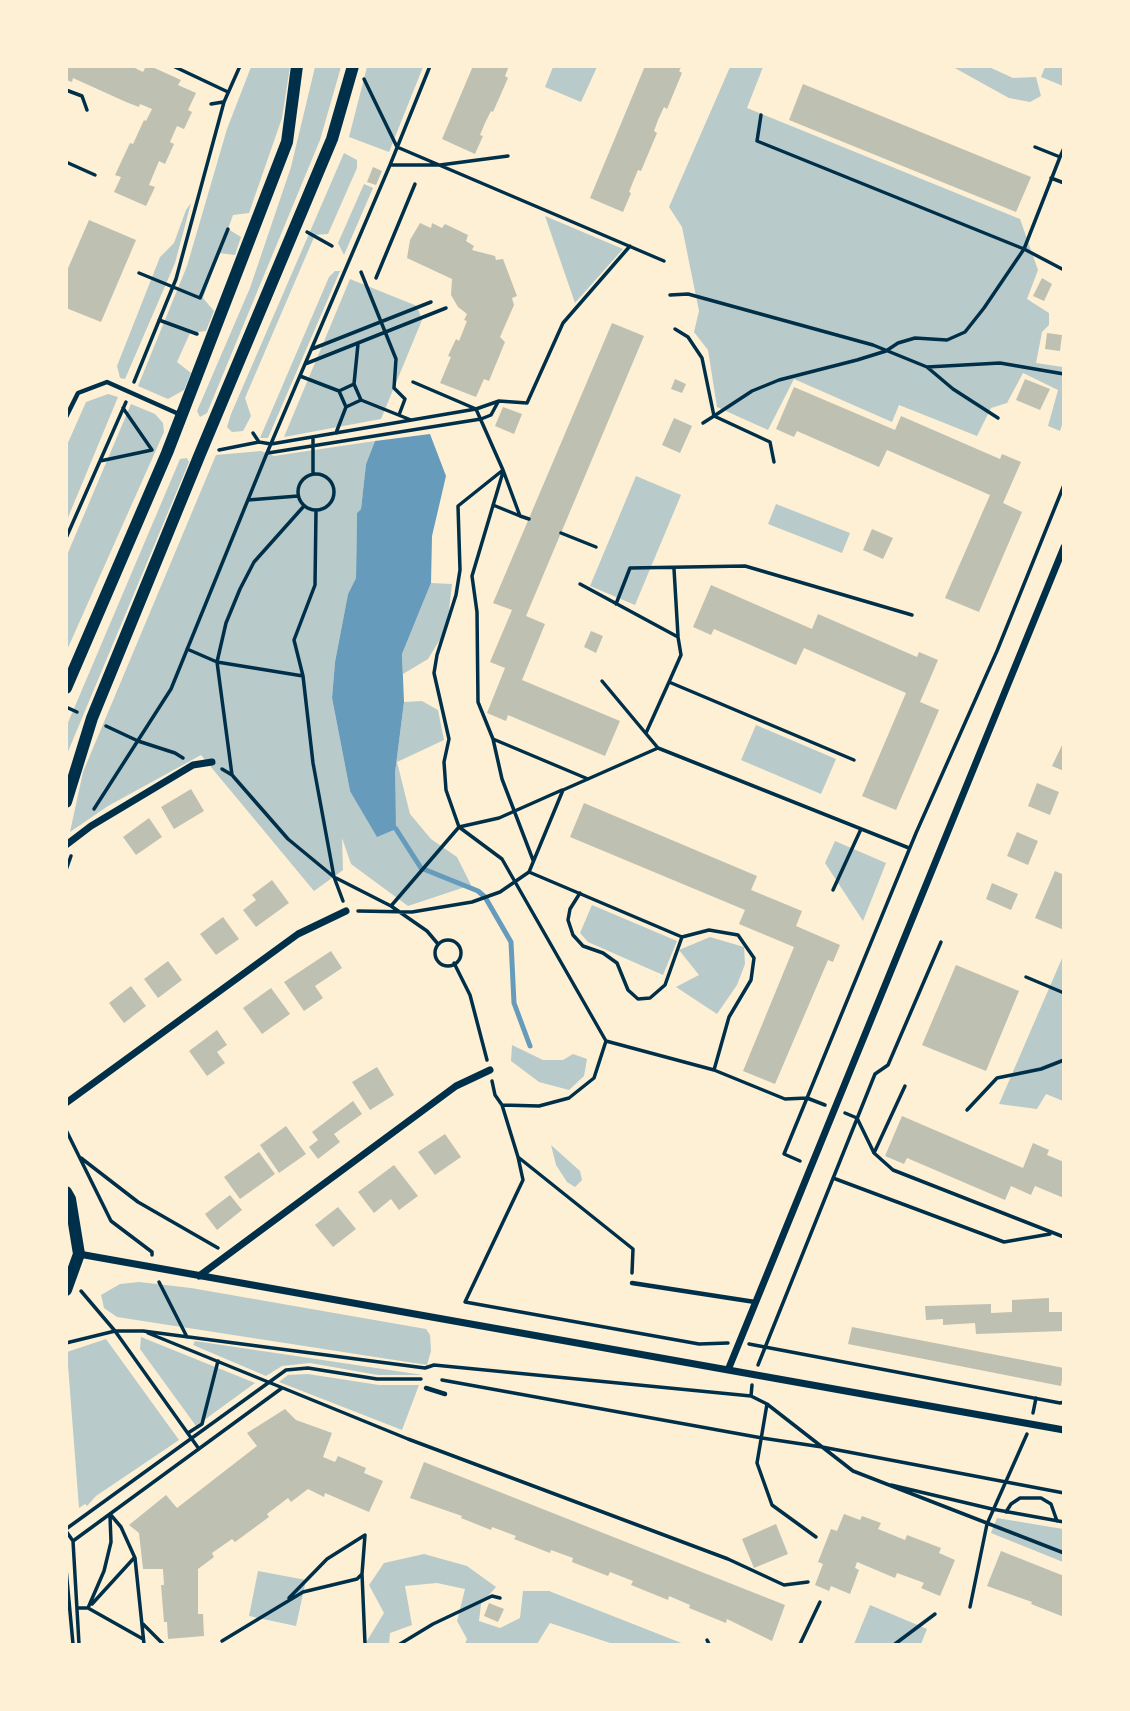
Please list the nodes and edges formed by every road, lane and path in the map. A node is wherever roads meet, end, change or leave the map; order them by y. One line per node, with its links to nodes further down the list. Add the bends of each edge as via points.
1 (173, 66): 8 (path)
2 (240, 66): 8 (path)
3 (297, 66): 60 (main road, via 287,142)
4 (354, 66): 26 (main road, via 332,139)
5 (430, 66): 14 (path)
6 (363, 77): 14 (path)
7 (66, 90): 11 (path, via 82,96)
8 (229, 92): 9 (path)
9 (224, 102): 10 (path); 35 (path)
10 (211, 104)
11 (86, 110)
12 (761, 115): 29 (path, via 757,141)
13 (1035, 146): 17 (path)
14 (397, 147): 19 (path); 20 (path)
15 (1063, 148): 17 (path)
16 (508, 156): 20 (path)
17 (1060, 157): 22 (path)
18 (66, 162): 21 (path)
19 (390, 165): 20 (path); 45 (path)
20 (440, 165): 28 (path)
21 (95, 175)
22 (1051, 178): 23 (path); 29 (path)
23 (1063, 183)
24 (415, 184): 34 (path)
25 (228, 229): 35 (path, via 200,298)
26 (295, 229): 27 (path); 102 (main road)
27 (332, 246)
28 (630, 246): 30 (path); 56 (path, via 563,323 527,403)
29 (1024, 249): 31 (path); 46 (path, via 965,332 947,340 915,338)
30 (664, 261)
31 (1063, 270)
32 (361, 272): 40 (path)
33 (139, 273): 35 (path)
34 (376, 278)
35 (173, 287): 39 (path)
36 (670, 296): 46 (path, via 688,294)
37 (431, 302): 40 (path)
38 (446, 309): 43 (path)
39 (159, 320): 42 (path); 54 (path)
40 (381, 321): 43 (path); 45 (path)
41 (675, 329): 62 (path, via 688,337 702,358)
42 (190, 332)
43 (386, 334): 44 (path); 61 (path, via 397,359 394,388 405,399)
44 (358, 344): 47 (path); 52 (path)
45 (311, 349): 47 (path)
46 (886, 351): 48 (path); 62 (path, via 779,380)
47 (305, 364): 50 (path)
48 (927, 367): 49 (path, via 1000,363); 64 (path)
49 (1063, 374)
50 (300, 376): 53 (path); 71 (path)
51 (413, 382): 59 (path)
52 (354, 384): 53 (path); 55 (path)
53 (339, 391): 57 (path)
54 (130, 392): 58 (path); 60 (lane); 63 (lane, via 107,382 78,393)
55 (361, 400): 57 (path); 61 (path)
56 (499, 401): 59 (path); 65 (path, via 491,415)
57 (346, 407): 69 (path)
58 (123, 408): 73 (path); 87 (path)
59 (476, 409): 65 (path); 66 (path)
60 (181, 415): 100 (main road)
61 (398, 415): 66 (path)
62 (714, 416): 67 (path); 75 (path, via 769,442)
63 (66, 417)
64 (998, 418)
65 (481, 419): 72 (path); 76 (path)
66 (412, 420): 69 (path)
67 (704, 423)
68 (253, 433): 71 (path, via 259,442)
69 (336, 433): 70 (path)
70 (313, 437): 71 (path); 72 (path)
71 (271, 444): 74 (path)
72 (314, 447): 74 (path); 77 (path)
73 (152, 450)
74 (267, 453): 80 (path)
75 (775, 462)
76 (503, 470): 81 (path); 84 (path); 115 (path, via 458,506 460,569 434,673 449,739 444,762 446,790)
77 (313, 474): 79 (path, via 301,480); 83 (path, via 328,479 334,489 328,505)
78 (1063, 485): 119 (path, via 997,651)
79 (298, 496): 80 (path); 82 (path)
80 (248, 500): 95 (path)
81 (493, 505): 84 (path); 104 (path, via 472,576 478,702)
82 (304, 506): 83 (path); 96 (path, via 254,562 226,623)
83 (316, 511): 97 (path, via 315,585 294,640)
84 (520, 516): 85 (path)
85 (528, 519)
86 (561, 533): 88 (path)
87 (66, 538)
88 (596, 547)
89 (1063, 547): 143 (street)
90 (674, 569): 92 (path, via 630,568); 93 (path, via 745,566); 94 (path)
91 (580, 584): 92 (path)
92 (616, 604): 94 (path)
93 (912, 615)
94 (678, 637): 99 (path, via 681,655)
95 (187, 649): 96 (path); 105 (path, via 171,690)
96 (217, 662): 97 (path); 110 (path)
97 (303, 676): 123 (path)
98 (602, 681): 103 (path)
99 (669, 682): 103 (path); 107 (path)
100 (66, 688)
101 (66, 707): 102 (path)
102 (92, 718): 105 (path); 113 (main road)
103 (646, 733): 106 (path)
104 (493, 739): 111 (path); 114 (path)
105 (138, 741): 109 (path, via 175,753); 117 (path)
106 (658, 748): 111 (path); 116 (path)
107 (854, 760)
108 (212, 762): 109 (street); 110 (path)
109 (193, 765): 117 (street)
110 (232, 775): 123 (path, via 288,839)
111 (588, 779): 112 (path)
112 (563, 790): 114 (path); 120 (path)
113 (66, 802)
114 (514, 811): 115 (path); 120 (path)
115 (459, 827): 124 (path, via 502,859); 127 (path)
116 (861, 829): 119 (path); 125 (path)
117 (76, 837): 118 (street); 121 (path)
118 (66, 845)
119 (909, 848): 140 (path)
120 (533, 862): 122 (path)
121 (66, 870)
122 (529, 872): 124 (path); 126 (path)
123 (334, 877): 127 (path); 128 (path)
124 (516, 881): 128 (path, via 472,902 412,912); 135 (path)
125 (833, 890)
126 (580, 893): 129 (path); 129 (path, via 568,920 573,935 583,946 617,963 628,990 638,999 650,998 665,985)
127 (391, 906): 131 (path)
128 (346, 911): 141 (street, via 298,934)
129 (682, 937): 138 (path, via 709,930 738,934 754,958 751,980 729,1017)
130 (941, 942): 145 (path, via 888,1065 875,1074)
131 (438, 944): 132 (path, via 437,960 443,965); 132 (path, via 445,940 459,946 461,954)
132 (454, 963): 137 (path, via 470,995)
133 (1026, 977): 134 (path)
134 (1063, 993)
135 (606, 1041): 138 (path); 142 (path, via 594,1079 569,1098 539,1106)
136 (1063, 1060): 144 (path, via 997,1078)
137 (490, 1070): 142 (path, via 495,1096); 156 (street, via 456,1086)
138 (714, 1070): 140 (path, via 785,1099)
139 (905, 1086): 147 (path)
140 (807, 1098): 143 (path); 150 (path, via 784,1154)
141 (66, 1103)
142 (502, 1105): 149 (path)
143 (834, 1109): 150 (street)
144 (967, 1110)
145 (857, 1118): 147 (path); 151 (path)
146 (66, 1130): 148 (path)
147 (874, 1153): 153 (path, via 892,1170)
148 (79, 1157): 156 (path, via 138,1202); 157 (path, via 111,1221 152,1252)
149 (518, 1157): 159 (path, via 633,1249); 166 (path, via 523,1180 465,1302 699,1345)
150 (811, 1165): 161 (street)
151 (833, 1178): 153 (path, via 1004,1241); 167 (path)
152 (66, 1192): 155 (main road)
153 (1052, 1234): 154 (path)
154 (1063, 1237)
155 (79, 1254): 157 (street); 160 (main road)
156 (228, 1254): 158 (street)
157 (151, 1267): 158 (street); 164 (path)
158 (199, 1276): 169 (street)
159 (632, 1283): 161 (lane)
160 (68, 1285): 162 (path)
161 (756, 1302): 166 (street)
162 (115, 1331): 163 (path); 165 (path); 182 (path)
163 (143, 1331): 164 (path); 168 (path)
164 (187, 1337): 177 (path, via 425,1368 434,1365)
165 (66, 1343)
166 (739, 1343): 167 (path); 169 (street)
167 (765, 1347): 170 (path); 178 (path)
168 (218, 1361): 173 (path); 182 (path, via 202,1423)
169 (728, 1370): 170 (street)
170 (754, 1375): 177 (path); 180 (street)
171 (429, 1379): 173 (path, via 377,1379 308,1368 286,1370)
172 (439, 1380): 184 (path)
173 (269, 1382): 174 (path); 183 (path)
174 (282, 1388): 186 (path); 203 (path, via 785,1585)
175 (426, 1388): 176 (lane)
176 (445, 1394)
177 (751, 1396): 179 (path)
178 (1063, 1402)
179 (768, 1404): 184 (path); 185 (path)
180 (1031, 1425): 181 (street); 188 (path)
181 (1063, 1430)
182 (188, 1433): 183 (path)
183 (191, 1438): 186 (path); 196 (path)
184 (762, 1438): 185 (path); 197 (path, via 757,1463 772,1505)
185 (822, 1447): 187 (path); 188 (path)
186 (199, 1449): 192 (path)
187 (875, 1482): 190 (path); 195 (path)
188 (1004, 1482): 189 (path); 190 (path)
189 (1063, 1493)
190 (992, 1510): 191 (path); 195 (path)
191 (1006, 1512): 193 (path); 193 (path, via 1020,1498 1041,1498 1051,1504)
192 (110, 1514): 198 (path); 200 (path); 209 (path, via 111,1542)
193 (1056, 1521): 194 (path)
194 (1063, 1522)
195 (987, 1524): 199 (path); 207 (path)
196 (66, 1530): 198 (path)
197 (816, 1536)
198 (73, 1541): 208 (path)
199 (1063, 1553)
200 (135, 1558): 209 (path); 211 (path)
201 (66, 1569): 214 (path)
202 (362, 1574): 206 (path, via 303,1592); 206 (path, via 365,1535 327,1559); 217 (path)
203 (808, 1582)
204 (500, 1598): 218 (path, via 492,1596)
205 (820, 1602): 219 (path)
206 (285, 1604): 212 (path)
207 (970, 1607)
208 (77, 1608): 209 (path); 215 (path)
209 (88, 1608): 213 (path)
210 (934, 1614): 220 (path)
211 (141, 1623): 213 (path); 216 (path)
212 (222, 1641)
213 (143, 1642)
214 (73, 1644)
215 (79, 1644)
216 (163, 1644)
217 (365, 1644)
218 (400, 1644)
219 (800, 1644)
220 (895, 1644)

